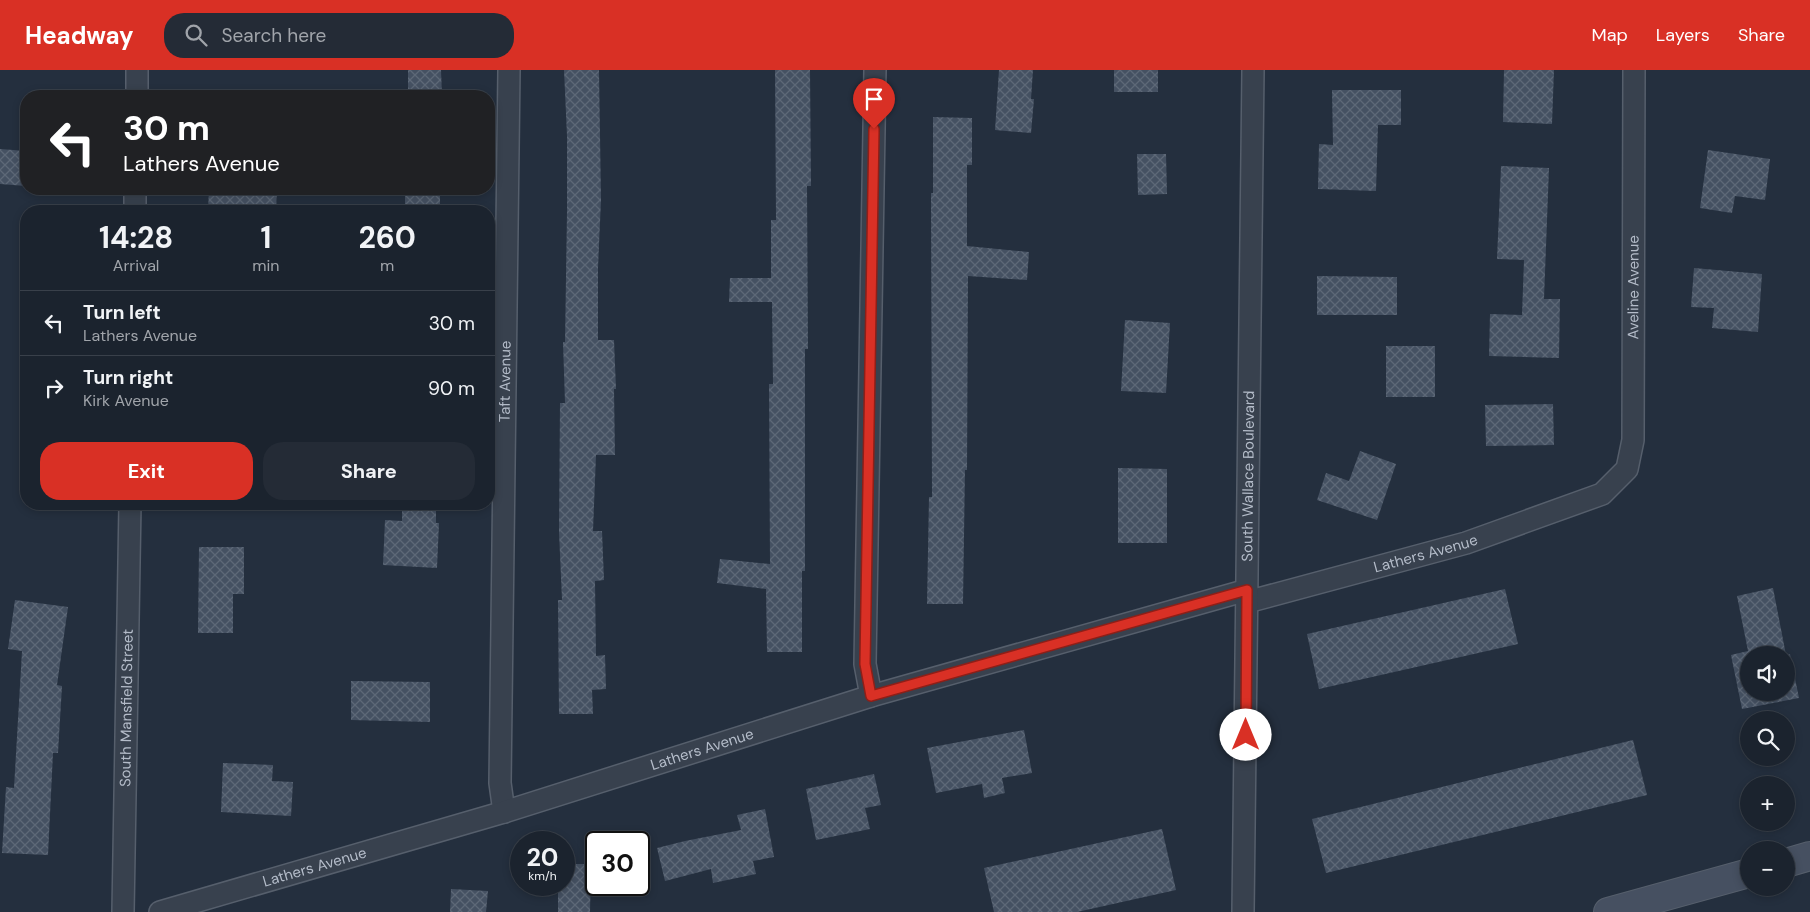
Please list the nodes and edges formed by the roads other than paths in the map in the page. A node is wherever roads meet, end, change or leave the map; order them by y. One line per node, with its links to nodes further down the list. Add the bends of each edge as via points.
1 (137, 70): 6 (street)
2 (509, 70): 11 (street, Taft Avenue, via 500,773)
3 (875, 70): 10 (street, via 865,664)
4 (1253, 70): 9 (street, South Wallace Boulevard)
5 (1634, 70): 7 (street, Aveline Avenue, via 1633,440 1626,469)
6 (137, 90)
7 (1602, 494): 9 (street, Lathers Avenue, via 1466,543)
8 (130, 510): 15 (street, South Mansfield Street)
9 (1247, 596): 10 (street, Lathers Avenue); 17 (street, South Wallace Boulevard)
10 (871, 696): 11 (street, Lathers Avenue)
11 (504, 812): 16 (street, Lathers Avenue)
12 (1810, 856): 13 (main road)
13 (1795, 860)
14 (1740, 875): 18 (main road)
15 (123, 912)
16 (160, 912)
17 (1243, 912)
18 (1608, 912)

